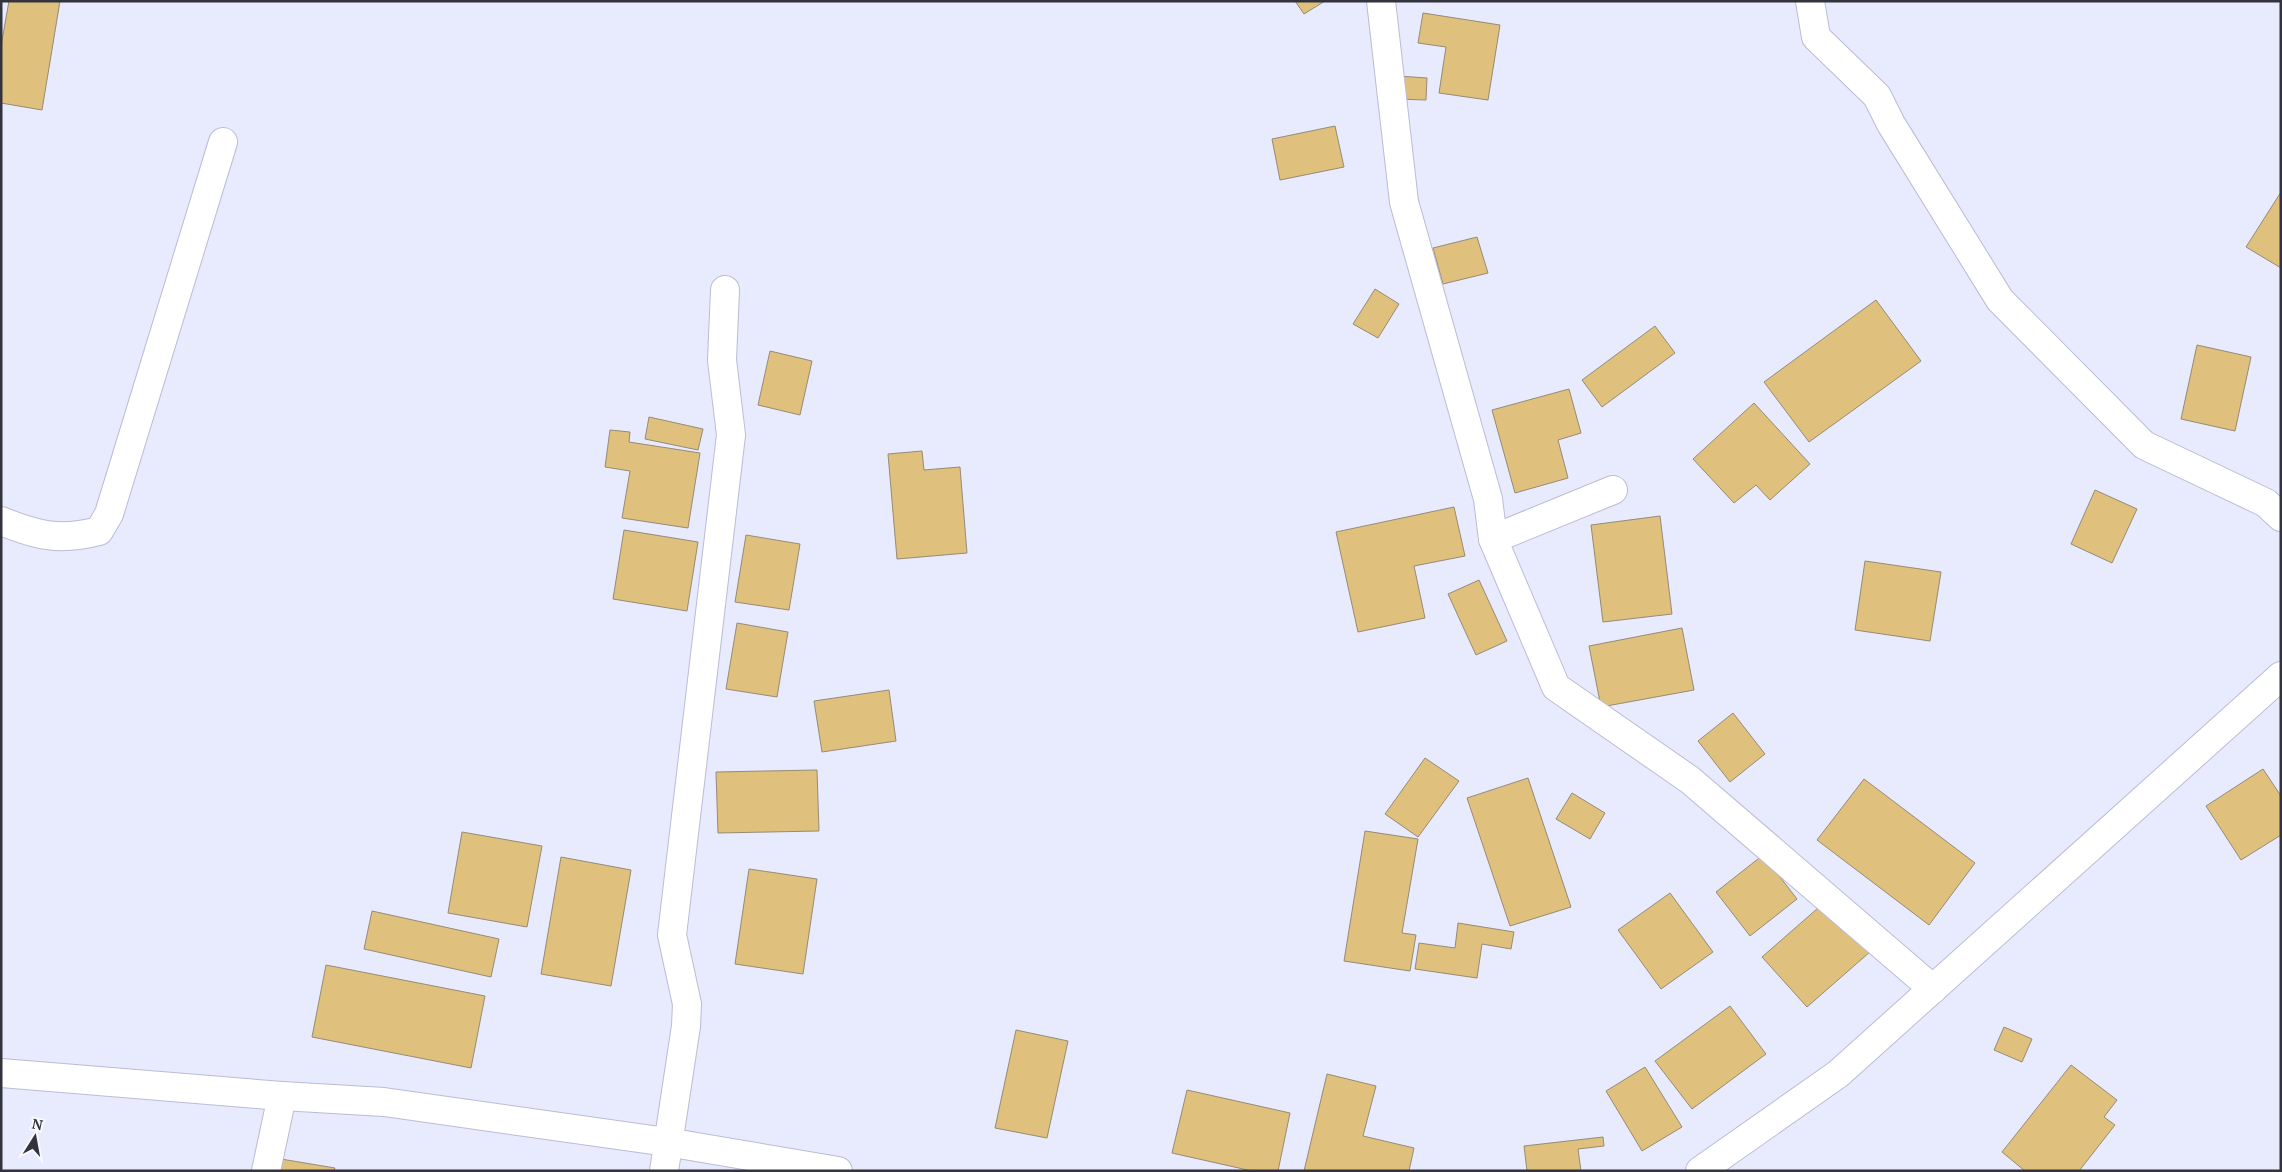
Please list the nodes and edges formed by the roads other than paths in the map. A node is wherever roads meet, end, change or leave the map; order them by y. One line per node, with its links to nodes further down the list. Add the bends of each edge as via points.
1 (1381, 1): 8 (street, via 1404,202 1488,499)
2 (1810, 1): 6 (street, via 1816,37 1877,96 2000,300 2144,445 2266,503)
3 (223, 142): 7 (street, via 109,514 99,531 80,536 33,534)
4 (724, 290): 13 (street, via 722,360 731,435 672,935 687,1004)
5 (1613, 490): 8 (street)
6 (2281, 517)
7 (1, 521)
8 (1493, 539): 10 (street, via 1556,687 1690,780)
9 (2281, 676): 10 (street)
10 (1933, 989): 17 (street, via 1838,1074)
11 (1, 1073): 12 (street)
12 (282, 1096): 13 (street, via 384,1102); 14 (street)
13 (667, 1142): 15 (street); 16 (street)
14 (266, 1171)
15 (664, 1171)
16 (838, 1171)
17 (1700, 1171)

